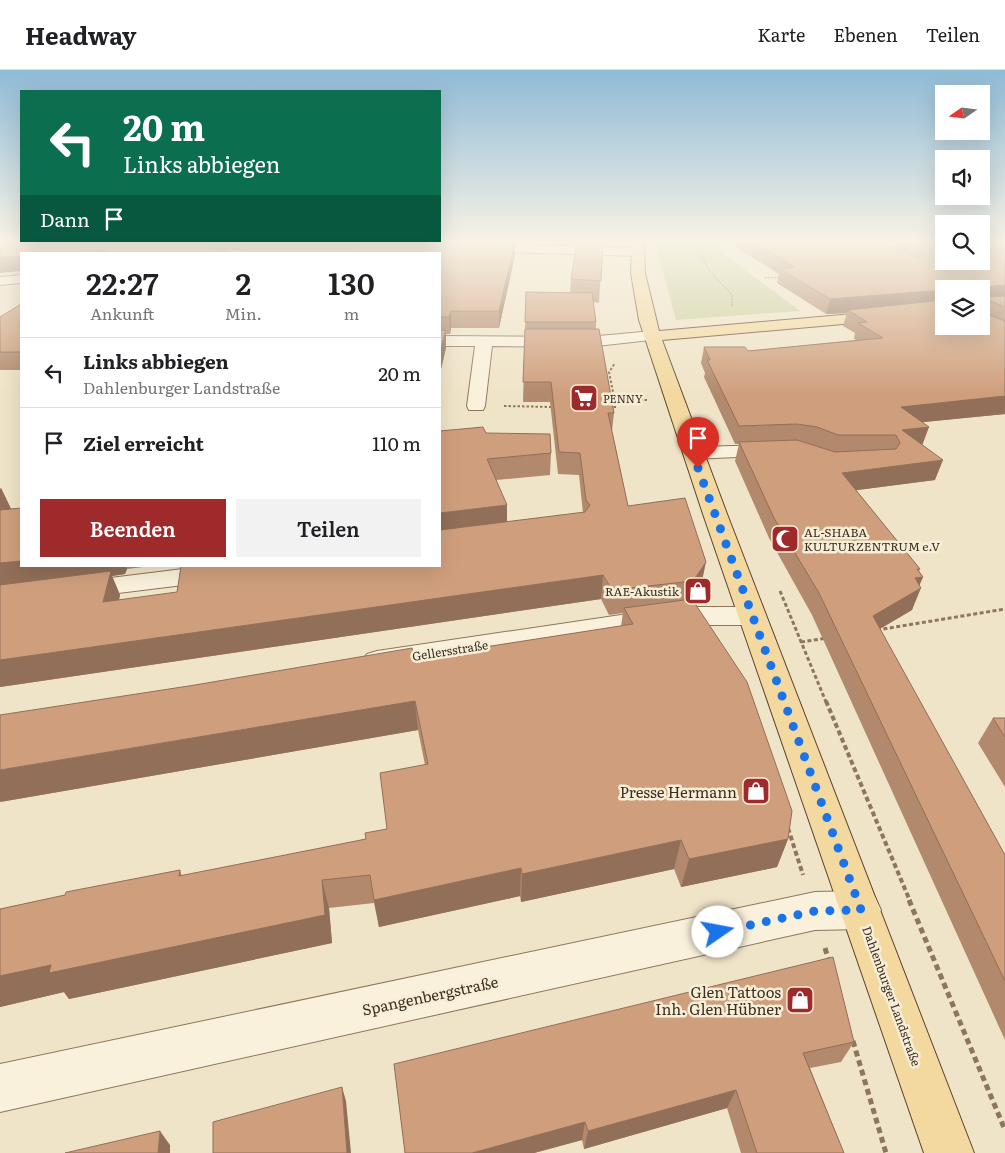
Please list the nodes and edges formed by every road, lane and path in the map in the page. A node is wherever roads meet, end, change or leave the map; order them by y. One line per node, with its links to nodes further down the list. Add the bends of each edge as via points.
1 (641, 293): 5 (main road, Dahlenburger Landstraße)
2 (730, 293): 4 (path, via 732,305)
3 (935, 311): 5 (main road)
4 (728, 312)
5 (652, 336): 7 (street, via 588,342); 18 (main road, Dahlenburger Landstraße)
6 (441, 341): 7 (street)
7 (484, 342): 14 (street)
8 (617, 360): 10 (path)
9 (602, 372): 10 (path)
10 (609, 372): 12 (path)
11 (605, 399): 12 (path)
12 (614, 399): 13 (path); 16 (path, via 616,407)
13 (648, 400)
14 (476, 406): 15 (path)
15 (559, 407)
16 (607, 407)
17 (792, 451): 18 (street)
18 (693, 453): 23 (main road, Dahlenburger Landstraße)
19 (265, 567): 21 (street)
20 (777, 586): 26 (path)
21 (58, 593)
22 (1005, 609): 24 (path)
23 (752, 616): 27 (main road, Dahlenburger Landstraße); 28 (street, Gellersstraße, via 676,616)
24 (870, 631)
25 (831, 637): 26 (path)
26 (802, 642): 27 (path); 31 (path)
27 (764, 648): 29 (main road, Dahlenburger Landstraße)
28 (350, 665)
29 (861, 910): 30 (street, Spangenbergstraße, via 815,911); 32 (main road, Dahlenburger Landstraße)
30 (0, 1088)
31 (1005, 1130)
32 (949, 1153)

